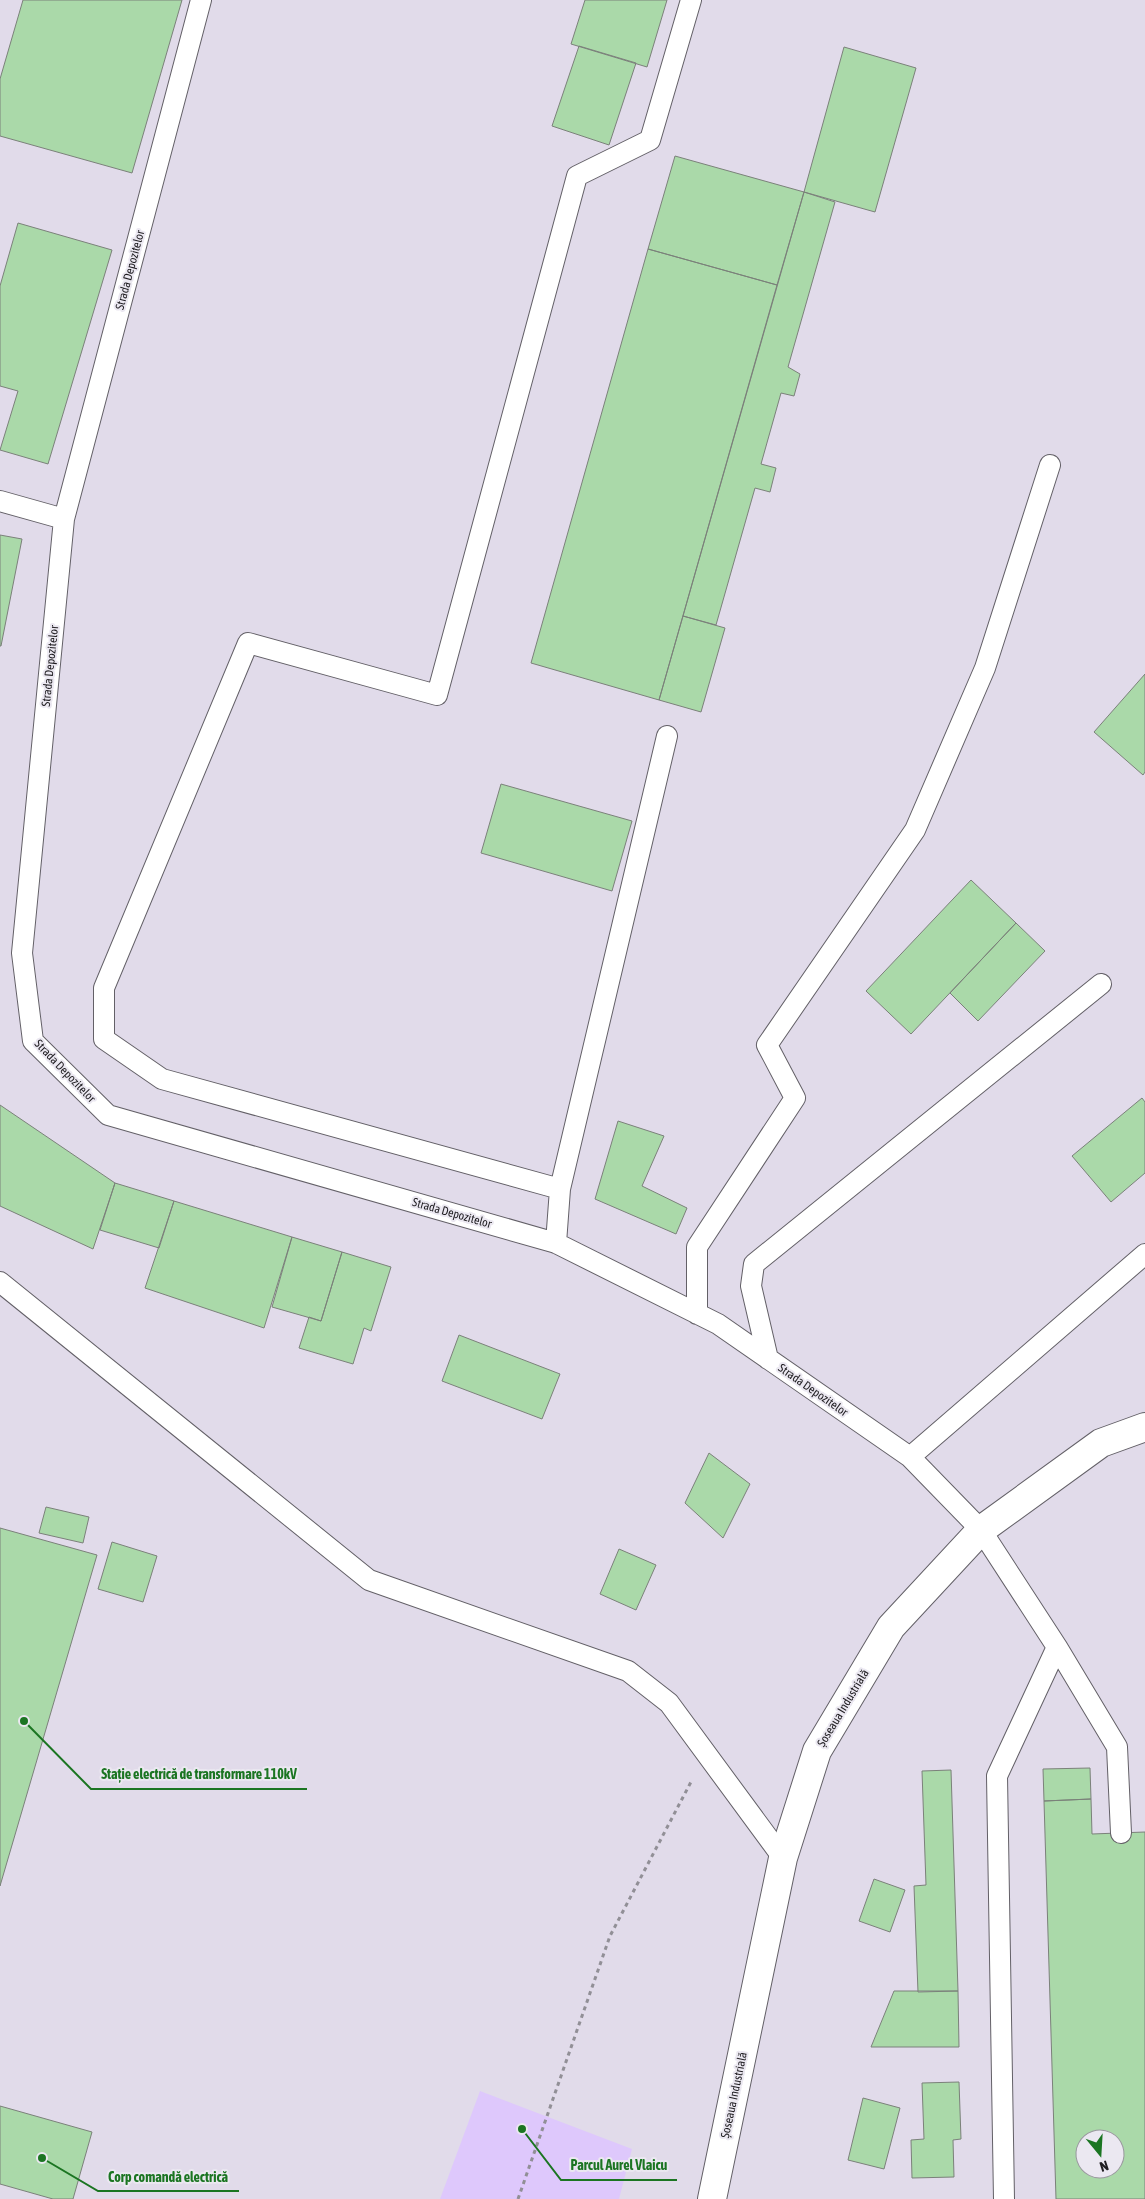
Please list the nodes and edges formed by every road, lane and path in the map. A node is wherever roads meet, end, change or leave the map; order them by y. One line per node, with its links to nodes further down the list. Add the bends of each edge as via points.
1 (201, 0): 5 (lane, Strada Depozitelor)
2 (691, 0): 8 (lane, via 650,140 577,176 437,694 248,642 104,988 104,1039 162,1079)
3 (1050, 465): 12 (lane, via 985,668 915,830 767,1045 795,1098 697,1247)
4 (0, 501): 5 (lane)
5 (64, 519): 9 (lane, Strada Depozitelor, via 22,953 33,1041 108,1115)
6 (667, 736): 8 (lane)
7 (1101, 984): 13 (lane, via 754,1264 751,1286)
8 (560, 1190): 9 (lane)
9 (556, 1243): 12 (lane, Strada Depozitelor)
10 (1145, 1254): 15 (lane)
11 (0, 1282): 18 (lane, via 370,1580 628,1671 669,1703)
12 (697, 1314): 13 (lane, Strada Depozitelor, via 718,1324)
13 (768, 1358): 15 (lane, Strada Depozitelor)
14 (1145, 1427): 16 (street, Șoseaua Industrială, via 1102,1443)
15 (910, 1457): 16 (lane, Strada Depozitelor)
16 (981, 1530): 17 (lane, Strada Depozitelor); 20 (street, Șoseaua Industrială, via 886,1635 817,1751)
17 (1057, 1648): 19 (lane, Strada Depozitelor, via 1118,1747); 23 (lane, via 997,1776)
18 (706, 1753): 20 (lane); 21 (path, via 610,1936)
19 (1121, 1833)
20 (783, 1858): 22 (street, Șoseaua Industrială)
21 (518, 2199)
22 (712, 2199)
23 (1004, 2199)

